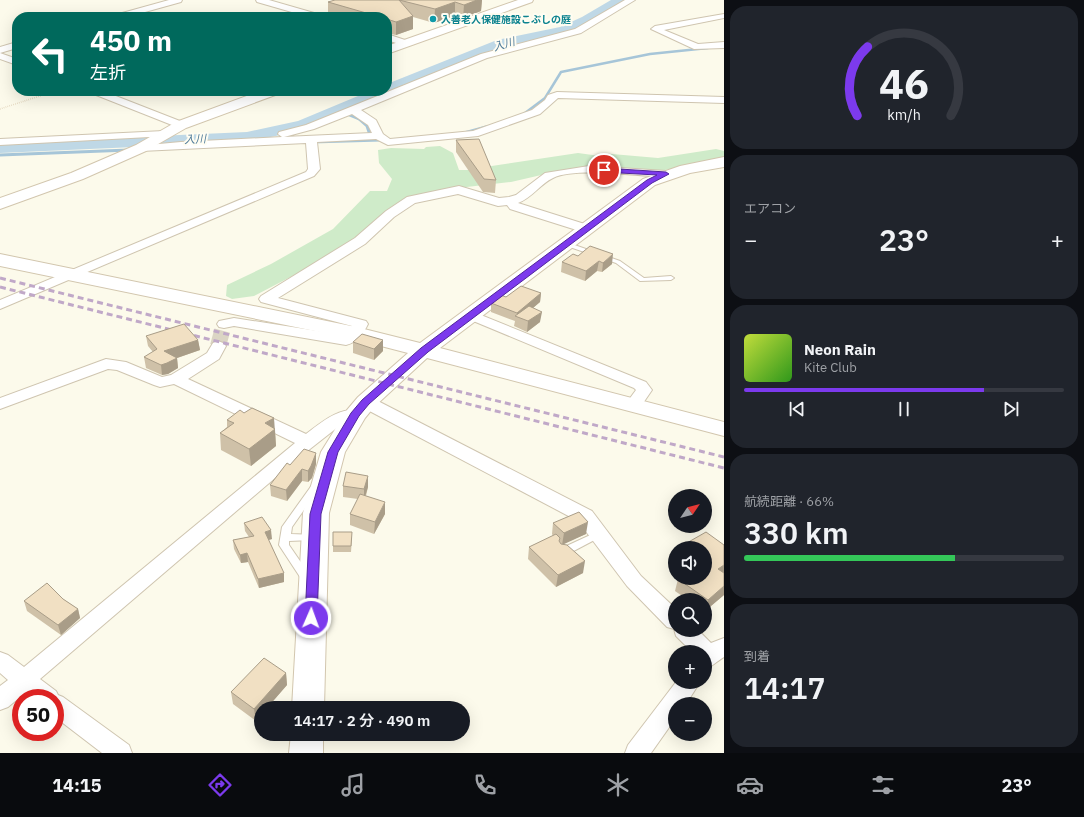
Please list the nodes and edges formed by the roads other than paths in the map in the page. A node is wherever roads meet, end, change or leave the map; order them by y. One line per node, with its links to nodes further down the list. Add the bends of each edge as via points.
1 (178, 0): 5 (street)
2 (260, 0): 6 (street)
3 (528, 0): 10 (street)
4 (631, 0): 18 (street, via 578,31 484,56)
5 (136, 12)
6 (301, 12)
7 (724, 16): 11 (street, via 655,29 697,47)
8 (392, 39): 10 (street)
9 (12, 42): 12 (street)
10 (405, 43): 14 (street)
11 (724, 45)
12 (0, 46)
13 (12, 47): 15 (street)
14 (392, 48)
15 (0, 50)
16 (0, 56): 17 (street)
17 (12, 60)
18 (392, 93)
19 (107, 96): 24 (street)
20 (259, 96): 24 (street)
21 (384, 96): 23 (street)
22 (724, 100): 26 (street, via 557,95 536,112 474,134 388,142)
23 (351, 109): 26 (street, via 374,123); 28 (street, via 310,127)
24 (181, 125): 25 (street)
25 (162, 135): 29 (street); 30 (street)
26 (378, 136): 27 (street)
27 (311, 139): 28 (street); 38 (street, via 314,169 310,174)
28 (254, 141): 30 (street)
29 (0, 142)
30 (143, 146): 34 (street, via 77,176)
31 (724, 162): 32 (street)
32 (666, 174): 33 (street, via 589,169 569,171 549,175 520,198); 35 (street, via 649,182)
33 (510, 201): 35 (street, via 514,206); 43 (street, via 498,202 459,190 412,200 390,214 360,241 266,299 361,324)
34 (0, 204)
35 (586, 230): 36 (street)
36 (566, 244): 39 (lane, via 618,262 642,280); 41 (street)
37 (0, 260): 38 (street)
38 (73, 276): 40 (street); 43 (street)
39 (671, 278)
40 (0, 305)
41 (471, 315): 45 (street); 48 (street, via 640,385 644,390)
42 (224, 324): 43 (street, via 234,322 346,340)
43 (356, 333): 45 (street)
44 (218, 346): 46 (street, via 213,356)
45 (424, 350): 48 (street); 49 (street)
46 (176, 379): 47 (street, via 160,382 120,365 106,364); 51 (street)
47 (0, 404)
48 (633, 405): 50 (street)
49 (360, 408): 51 (street, via 337,420); 52 (street, via 333,452); 53 (street, via 585,516)
50 (724, 429)
51 (308, 442): 62 (street)
52 (329, 468): 54 (street, via 316,514); 55 (lane, via 287,527)
53 (599, 534): 56 (lane); 58 (street, via 634,581)
54 (314, 537): 55 (lane); 57 (street)
55 (285, 538): 57 (lane, via 284,544)
56 (564, 552)
57 (312, 588): 66 (street)
58 (668, 615)
59 (692, 637): 60 (street)
60 (713, 654)
61 (0, 661): 62 (street)
62 (24, 680): 63 (street); 65 (street)
63 (36, 689)
64 (684, 689): 71 (street)
65 (0, 700)
66 (308, 701)
67 (64, 711): 69 (street)
68 (307, 741): 70 (street)
69 (120, 753)
70 (306, 753)
71 (637, 753)

